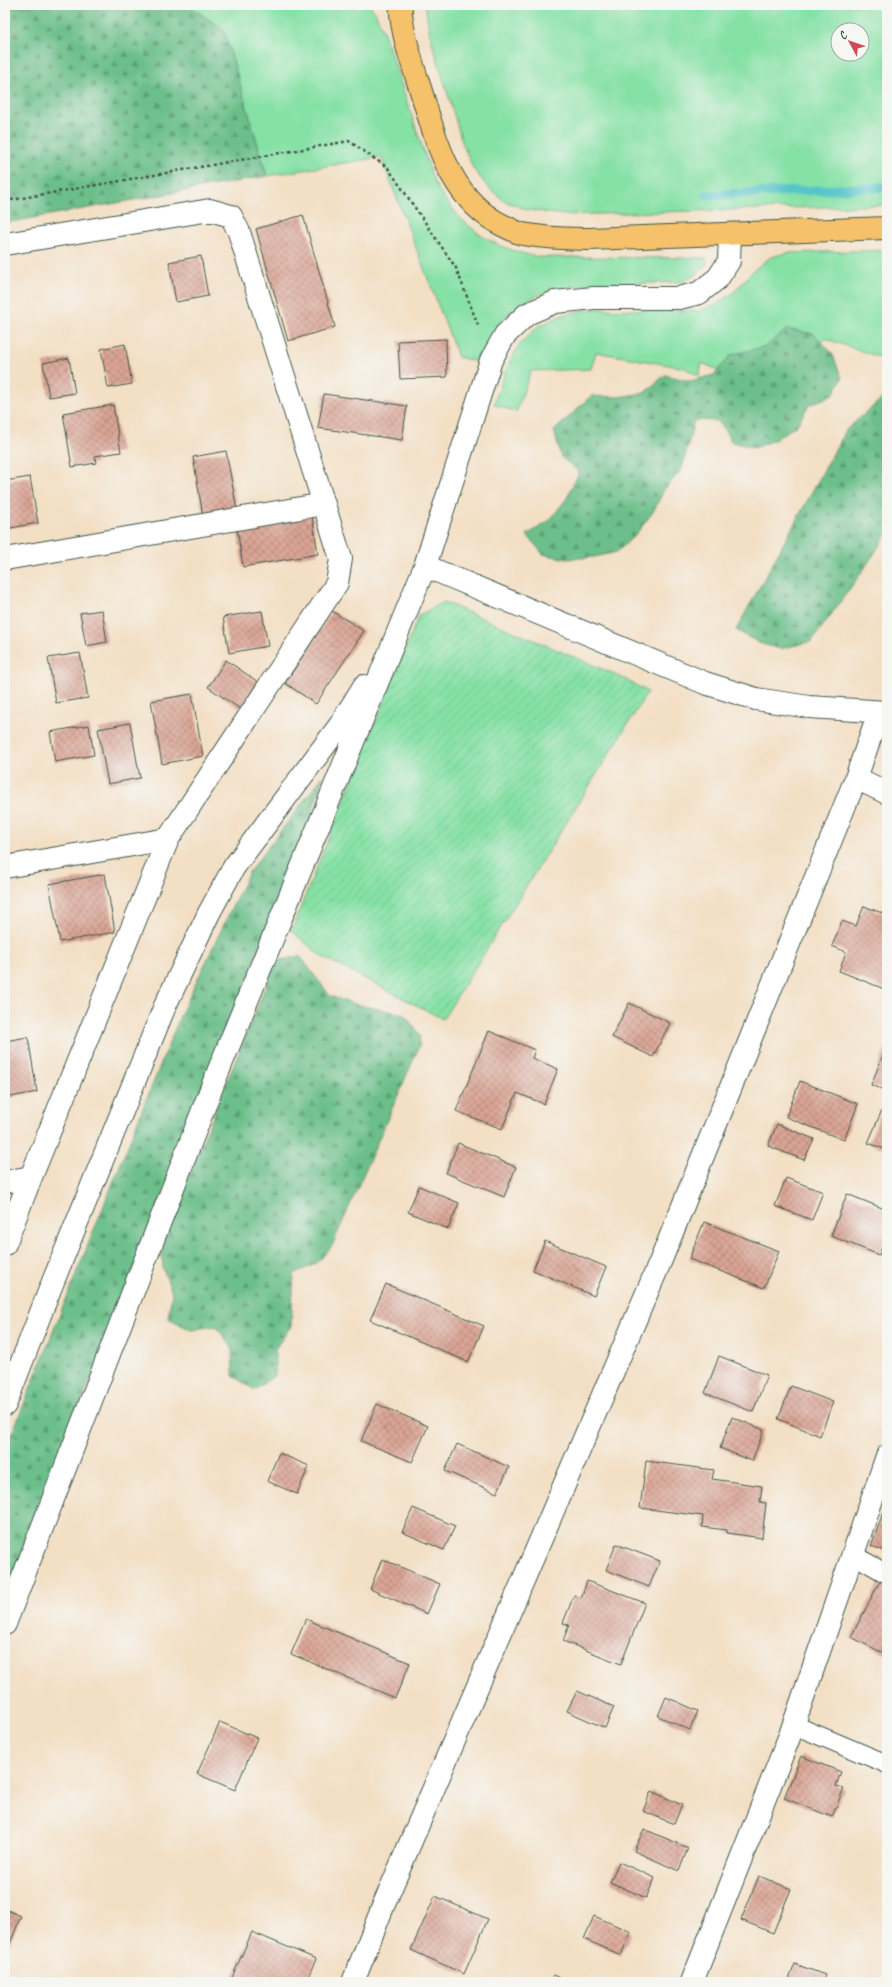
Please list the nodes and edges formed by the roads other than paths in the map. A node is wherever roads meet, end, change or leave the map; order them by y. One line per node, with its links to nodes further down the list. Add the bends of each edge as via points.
1 (401, 5): 3 (main road, via 408,50 439,151 455,182 470,202 491,220 521,234 550,238)
2 (887, 228): 3 (main road)
3 (730, 234): 7 (street, via 729,260 718,278 699,293 679,298 594,298 555,302 527,314 505,335 491,360)
4 (5, 244): 5 (street, via 210,210 231,216 239,232)
5 (324, 504): 6 (street); 12 (street, via 341,559 337,583)
6 (5, 560)
7 (425, 566): 8 (street); 9 (street, via 705,683 756,699 809,707)
8 (399, 627): 17 (street, via 340,725 234,867 209,913 165,1006 54,1276); 21 (street, via 214,1084)
9 (883, 712): 10 (street)
10 (856, 778): 11 (street); 24 (street, via 661,1260 387,1897)
11 (887, 793)
12 (168, 839): 13 (street); 14 (street)
13 (5, 867)
14 (31, 1177): 15 (street); 16 (street)
15 (5, 1182)
16 (5, 1244)
17 (5, 1405)
18 (887, 1456): 19 (street)
19 (852, 1554): 20 (lane); 22 (street)
20 (887, 1574)
21 (5, 1624)
22 (794, 1725): 23 (lane); 25 (street)
23 (887, 1764)
24 (353, 1982)
25 (692, 1982)

